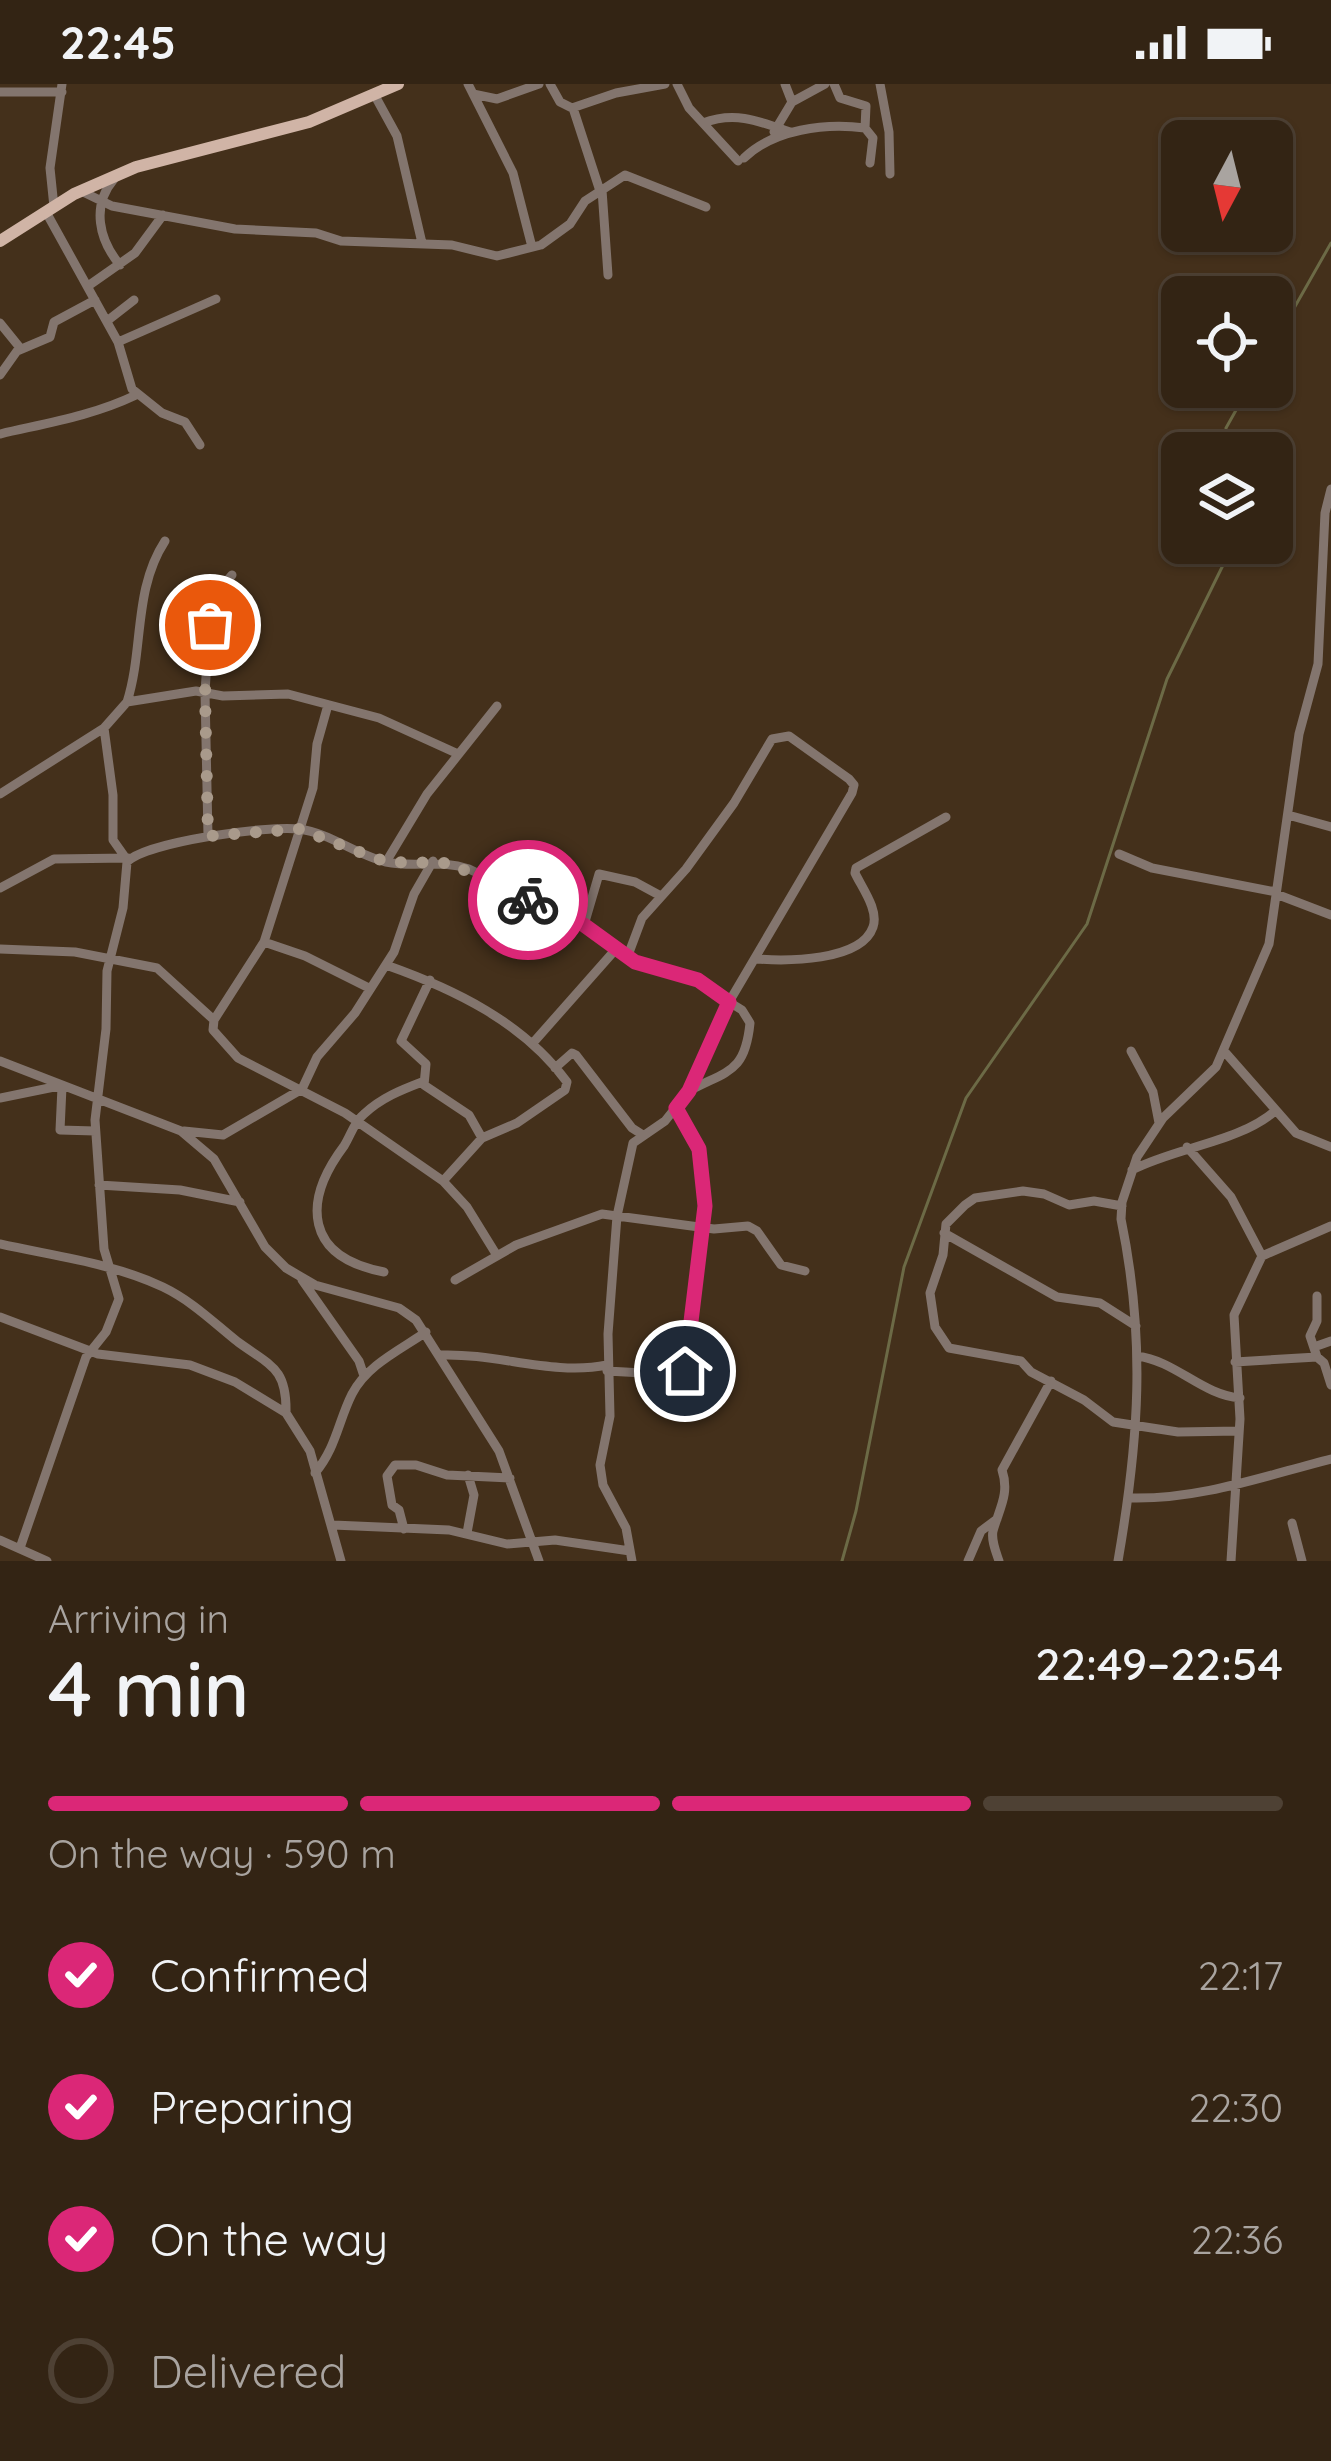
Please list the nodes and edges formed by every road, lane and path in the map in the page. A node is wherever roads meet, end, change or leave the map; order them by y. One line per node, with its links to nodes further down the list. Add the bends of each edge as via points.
1 (398, 84): 13 (main road)
2 (539, 84): 11 (street, via 497,99)
3 (550, 84): 15 (street)
4 (664, 84): 15 (street)
5 (676, 84): 16 (street)
6 (785, 84): 14 (street)
7 (825, 84): 14 (street)
8 (834, 84): 18 (street, via 839,98 866,106)
9 (880, 84): 22 (street)
10 (62, 88): 12 (street); 28 (street)
11 (470, 89): 32 (street, via 512,173)
12 (0, 92)
13 (374, 94): 23 (main road, via 308,122); 31 (street, via 397,136)
14 (792, 103): 17 (street)
15 (573, 108): 24 (street)
16 (703, 123): 17 (street, via 742,117); 20 (street, via 741,160)
17 (776, 127): 19 (street); 20 (street)
18 (865, 128): 19 (street); 21 (street, via 875,145)
19 (790, 132): 20 (street)
20 (769, 142)
21 (870, 164)
22 (890, 174)
23 (117, 175): 25 (main road); 26 (street)
24 (601, 190): 27 (street, via 625,175); 32 (street, via 570,224); 34 (street)
25 (81, 191): 26 (street); 28 (main road)
26 (101, 203): 29 (street); 33 (street, via 102,233)
27 (706, 207)
28 (50, 209): 30 (main road); 35 (street)
29 (163, 215): 31 (street, via 341,241); 33 (street)
30 (0, 241)
31 (422, 243): 32 (street, via 496,256)
32 (532, 247)
33 (120, 265): 35 (street)
34 (608, 275)
35 (88, 286): 37 (street)
36 (216, 299): 41 (street)
37 (95, 300): 39 (street); 42 (street, via 54,322 50,337)
38 (134, 300): 39 (street)
39 (107, 321): 41 (street)
40 (0, 322): 42 (street)
41 (118, 342): 44 (street)
42 (21, 349): 43 (street)
43 (0, 375)
44 (136, 395): 45 (street, via 82,418); 46 (street, via 185,422)
45 (0, 434)
46 (200, 445)
47 (1331, 489): 57 (street, via 1318,664)
48 (165, 541): 51 (street, via 148,571)
49 (232, 575): 50 (street, via 211,608)
50 (205, 692): 51 (street); 52 (street, via 286,694); 61 (street)
51 (127, 702): 54 (street)
52 (328, 705): 55 (street, via 379,718); 60 (street)
53 (496, 706): 55 (street)
54 (104, 728): 56 (street); 63 (street, via 113,839)
55 (456, 754): 65 (street)
56 (0, 794)
57 (1288, 815): 59 (street); 67 (street)
58 (946, 817): 76 (street, via 856,868 874,920 860,942 808,959)
59 (1331, 827)
60 (299, 829): 61 (street); 65 (street); 71 (street)
61 (208, 836): 63 (street)
62 (1119, 854): 67 (street)
63 (127, 858): 66 (street, via 53,859); 74 (street)
64 (433, 861): 65 (street); 70 (street, via 469,869); 77 (street)
65 (386, 862)
66 (0, 888)
67 (1276, 893): 69 (street); 84 (street, via 1263,964)
68 (659, 896): 70 (street, via 599,874); 75 (street); 76 (street, via 734,803 772,739 789,736 804,745 854,788)
69 (1331, 915)
70 (584, 925): 73 (street)
71 (264, 942): 79 (street); 81 (street)
72 (0, 949): 74 (street)
73 (616, 949): 75 (street); 82 (street)
74 (110, 957): 81 (street, via 164,972); 92 (street)
75 (628, 958): 80 (street, via 698,980)
76 (757, 959): 80 (street)
77 (386, 964): 78 (street); 79 (street)
78 (430, 980): 82 (street); 87 (street, via 400,1036 427,1066)
79 (369, 988): 89 (street)
80 (729, 1002): 90 (street); 90 (street, via 751,1023 742,1061)
81 (214, 1020): 89 (street, via 216,1036 238,1058)
82 (532, 1044): 86 (street)
83 (1131, 1051): 96 (street, via 1154,1092)
84 (1225, 1051): 94 (street); 96 (street)
85 (0, 1060): 88 (street)
86 (556, 1068): 99 (street, via 575,1054); 100 (street, via 565,1090)
87 (422, 1082): 95 (street, via 387,1096); 100 (street, via 470,1115)
88 (61, 1086): 91 (street); 92 (street); 97 (street, via 60,1130)
89 (302, 1089): 95 (street); 98 (street, via 223,1135)
90 (689, 1091): 93 (street)
91 (0, 1098)
92 (96, 1100): 97 (street); 98 (street)
93 (676, 1108): 99 (street); 110 (street, via 700,1154)
94 (1275, 1111): 101 (street, via 1246,1130); 102 (street)
95 (357, 1121): 104 (street); 117 (street, via 322,1178 316,1226 348,1261)
96 (1159, 1124): 103 (street)
97 (95, 1131): 105 (street)
98 (182, 1131): 106 (street, via 214,1160)
99 (644, 1135): 108 (street, via 627,1158)
100 (482, 1138): 104 (street)
101 (1187, 1147): 103 (street); 114 (street, via 1231,1197)
102 (1331, 1148)
103 (1132, 1170): 107 (street)
104 (443, 1181): 113 (street)
105 (99, 1185): 106 (street); 115 (street)
106 (240, 1202): 118 (street, via 265,1247)
107 (1122, 1205): 111 (street, via 1069,1205 1023,1191 975,1198); 122 (street)
108 (616, 1216): 110 (street); 113 (street, via 575,1221); 130 (street)
109 (1331, 1226): 114 (street)
110 (705, 1228): 116 (street, via 754,1228 781,1265); 130 (street, via 684,1373)
111 (944, 1233): 122 (street, via 1057,1297 1100,1304); 132 (street, via 930,1293 943,1343 1021,1361)
112 (0, 1244): 115 (street)
113 (496, 1254): 119 (street)
114 (1262, 1256): 129 (street, via 1234,1315)
115 (111, 1270): 125 (street, via 118,1306); 135 (street, via 194,1305 275,1368)
116 (805, 1271)
117 (383, 1272)
118 (302, 1279): 123 (street, via 399,1308); 131 (street)
119 (455, 1280)
120 (1317, 1296): 126 (street)
121 (0, 1317): 125 (street)
122 (1136, 1326): 128 (street)
123 (426, 1332): 127 (street); 131 (street)
124 (1331, 1341): 126 (street)
125 (90, 1351): 135 (street, via 186,1364); 151 (street)
126 (1315, 1352): 129 (street); 133 (street)
127 (441, 1355): 130 (street); 141 (street)
128 (1136, 1356): 134 (street); 136 (street)
129 (1235, 1362): 134 (street)
130 (607, 1368): 152 (street, via 610,1415 600,1475)
131 (364, 1376): 139 (street)
132 (1051, 1381): 136 (street, via 1113,1422); 144 (street, via 1002,1470)
133 (1331, 1385)
134 (1240, 1398): 137 (street)
135 (286, 1413): 139 (street)
136 (1138, 1427): 137 (street); 143 (street)
137 (1240, 1431): 142 (street)
138 (1331, 1459): 142 (street)
139 (315, 1473): 146 (street)
140 (467, 1474): 141 (street); 147 (street, via 391,1468 392,1504); 148 (street)
141 (510, 1478): 150 (street)
142 (1234, 1487): 143 (street); 159 (street)
143 (1129, 1498): 158 (street)
144 (1002, 1516): 156 (street, via 982,1531); 157 (street, via 993,1532)
145 (1292, 1523): 160 (street)
146 (333, 1525): 147 (street); 154 (street)
147 (404, 1529): 148 (street)
148 (467, 1533): 150 (street, via 506,1544)
149 (0, 1540): 151 (street)
150 (531, 1541): 152 (street); 155 (street)
151 (20, 1548): 153 (street)
152 (631, 1556)
153 (47, 1561)
154 (341, 1561)
155 (539, 1561)
156 (968, 1561)
157 (999, 1561)
158 (1118, 1561)
159 (1231, 1561)
160 (1302, 1561)

